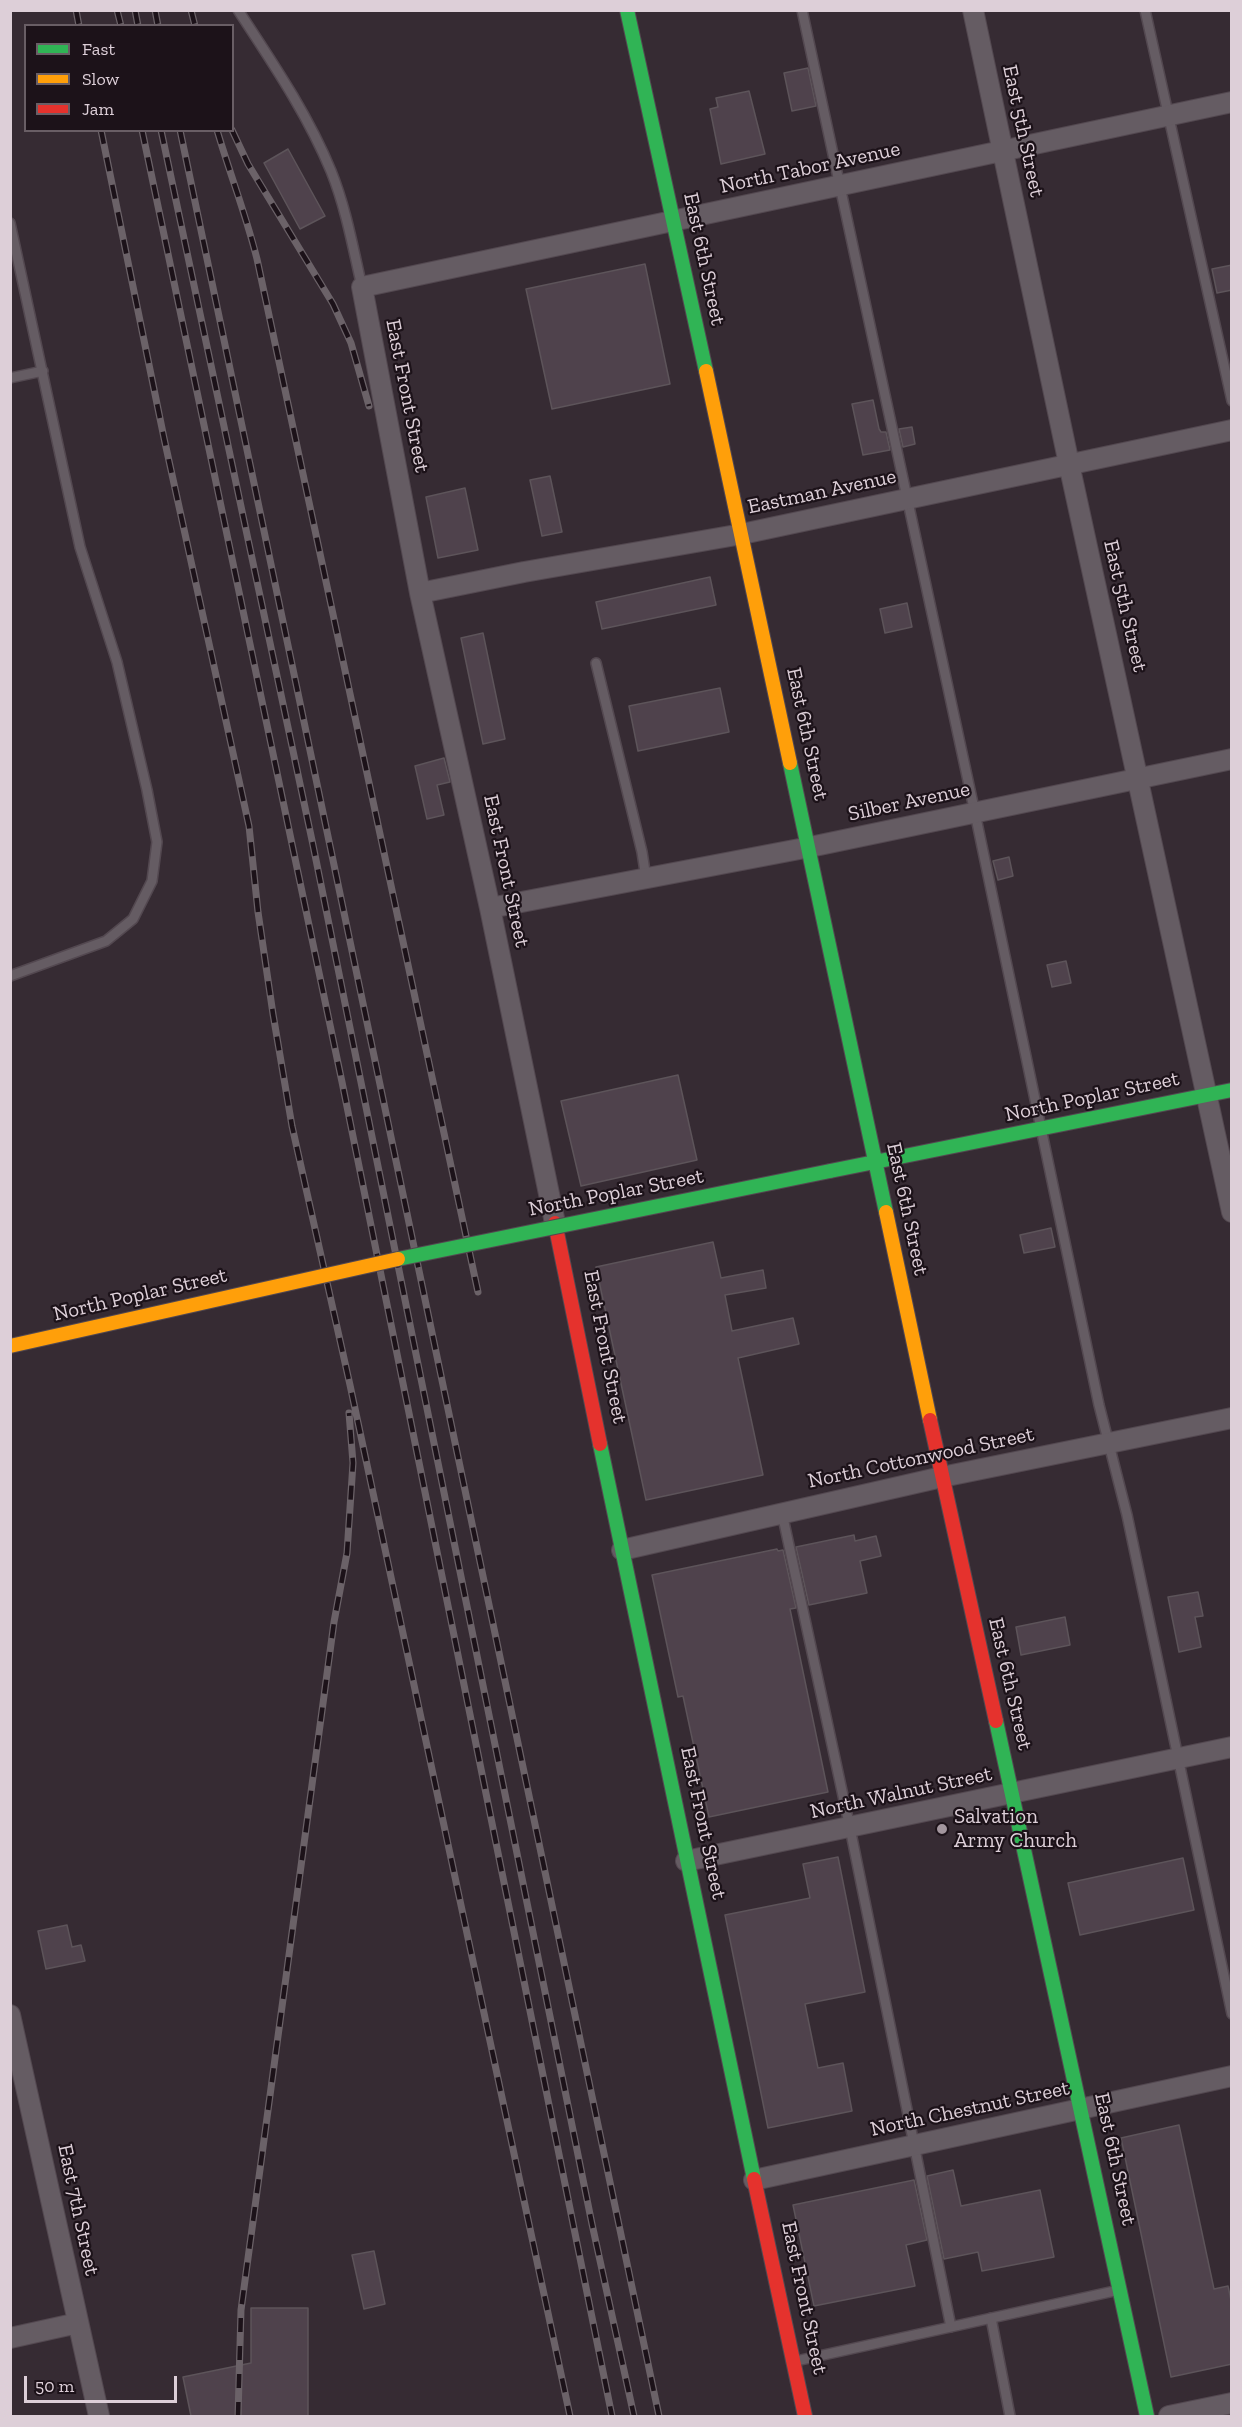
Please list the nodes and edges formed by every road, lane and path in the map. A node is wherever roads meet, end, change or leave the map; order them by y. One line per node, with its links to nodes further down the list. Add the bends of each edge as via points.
1 (238, 10): 12 (lane, via 289,90 331,172)
2 (627, 10): 10 (street, East 6th Street)
3 (802, 10): 9 (lane)
4 (973, 10): 8 (street, East 5th Street)
5 (1145, 10): 7 (lane)
6 (1232, 102): 7 (street, North Tabor Avenue)
7 (1168, 116): 8 (street, North Tabor Avenue); 15 (lane)
8 (1003, 152): 9 (street, North Tabor Avenue); 17 (street, East 5th Street)
9 (841, 186): 10 (street, North Tabor Avenue); 18 (lane)
10 (674, 221): 12 (street, North Tabor Avenue); 19 (street, East 6th Street)
11 (10, 223): 13 (lane)
12 (362, 287): 20 (street, East Front Street)
13 (43, 371): 14 (lane); 28 (lane, via 80,547 117,662 157,842 152,881 133,919 106,941)
14 (10, 378)
15 (1232, 401)
16 (1232, 430): 17 (street, Eastman Avenue)
17 (1069, 464): 18 (street, Eastman Avenue); 23 (street, East 5th Street)
18 (908, 498): 19 (street, Eastman Avenue); 24 (lane)
19 (742, 534): 20 (street, Eastman Avenue); 25 (street, East 6th Street)
20 (420, 593): 27 (street, East Front Street)
21 (596, 663): 26 (lane)
22 (1232, 759): 23 (street, Silber Avenue)
23 (1138, 778): 24 (street, Silber Avenue); 30 (street, East 5th Street)
24 (975, 813): 25 (street, Silber Avenue); 31 (lane)
25 (810, 847): 26 (street, Silber Avenue); 32 (street, East 6th Street)
26 (646, 878): 27 (street, Silber Avenue)
27 (490, 908): 34 (street, East Front Street)
28 (10, 976)
29 (1232, 1090): 30 (street, North Poplar Street)
30 (1207, 1095): 31 (street, North Poplar Street); 33 (street, East 5th Street)
31 (1042, 1129): 32 (street, North Poplar Street); 37 (lane)
32 (876, 1162): 35 (street, North Poplar Street, bridge, via 386,1261); 38 (street, East 6th Street)
33 (1232, 1212)
34 (555, 1223): 40 (street, East Front Street)
35 (10, 1346)
36 (1232, 1418): 37 (street, North Cottonwood Street)
37 (1108, 1443): 38 (street, North Cottonwood Street); 42 (lane)
38 (942, 1477): 39 (street, North Cottonwood Street); 43 (street, East 6th Street)
39 (782, 1513): 40 (street, North Cottonwood Street); 44 (lane)
40 (622, 1550): 45 (street, East Front Street)
41 (1232, 1747): 42 (street, North Walnut Street)
42 (1179, 1759): 43 (street, North Walnut Street); 46 (lane)
43 (1014, 1794): 44 (street, North Walnut Street); 49 (street, East 6th Street)
44 (850, 1828): 45 (street, North Walnut Street); 50 (lane)
45 (686, 1861): 51 (street, East Front Street)
46 (1232, 2014)
47 (10, 2015): 54 (street, East 7th Street)
48 (1232, 2076): 49 (street, North Chestnut Street)
49 (1083, 2109): 50 (street, North Chestnut Street); 52 (street, East 6th Street)
50 (914, 2146): 51 (street, North Chestnut Street); 55 (lane)
51 (754, 2180): 57 (street, East Front Street)
52 (1121, 2289): 53 (lane); 62 (street, East 6th Street)
53 (991, 2318): 55 (lane); 61 (lane)
54 (78, 2323): 56 (street); 59 (street, East 7th Street)
55 (951, 2327): 57 (lane)
56 (10, 2338)
57 (793, 2361): 60 (street, East Front Street)
58 (1232, 2403): 63 (street)
59 (99, 2416)
60 (805, 2416)
61 (1010, 2416)
62 (1147, 2416)
63 (1169, 2416)

